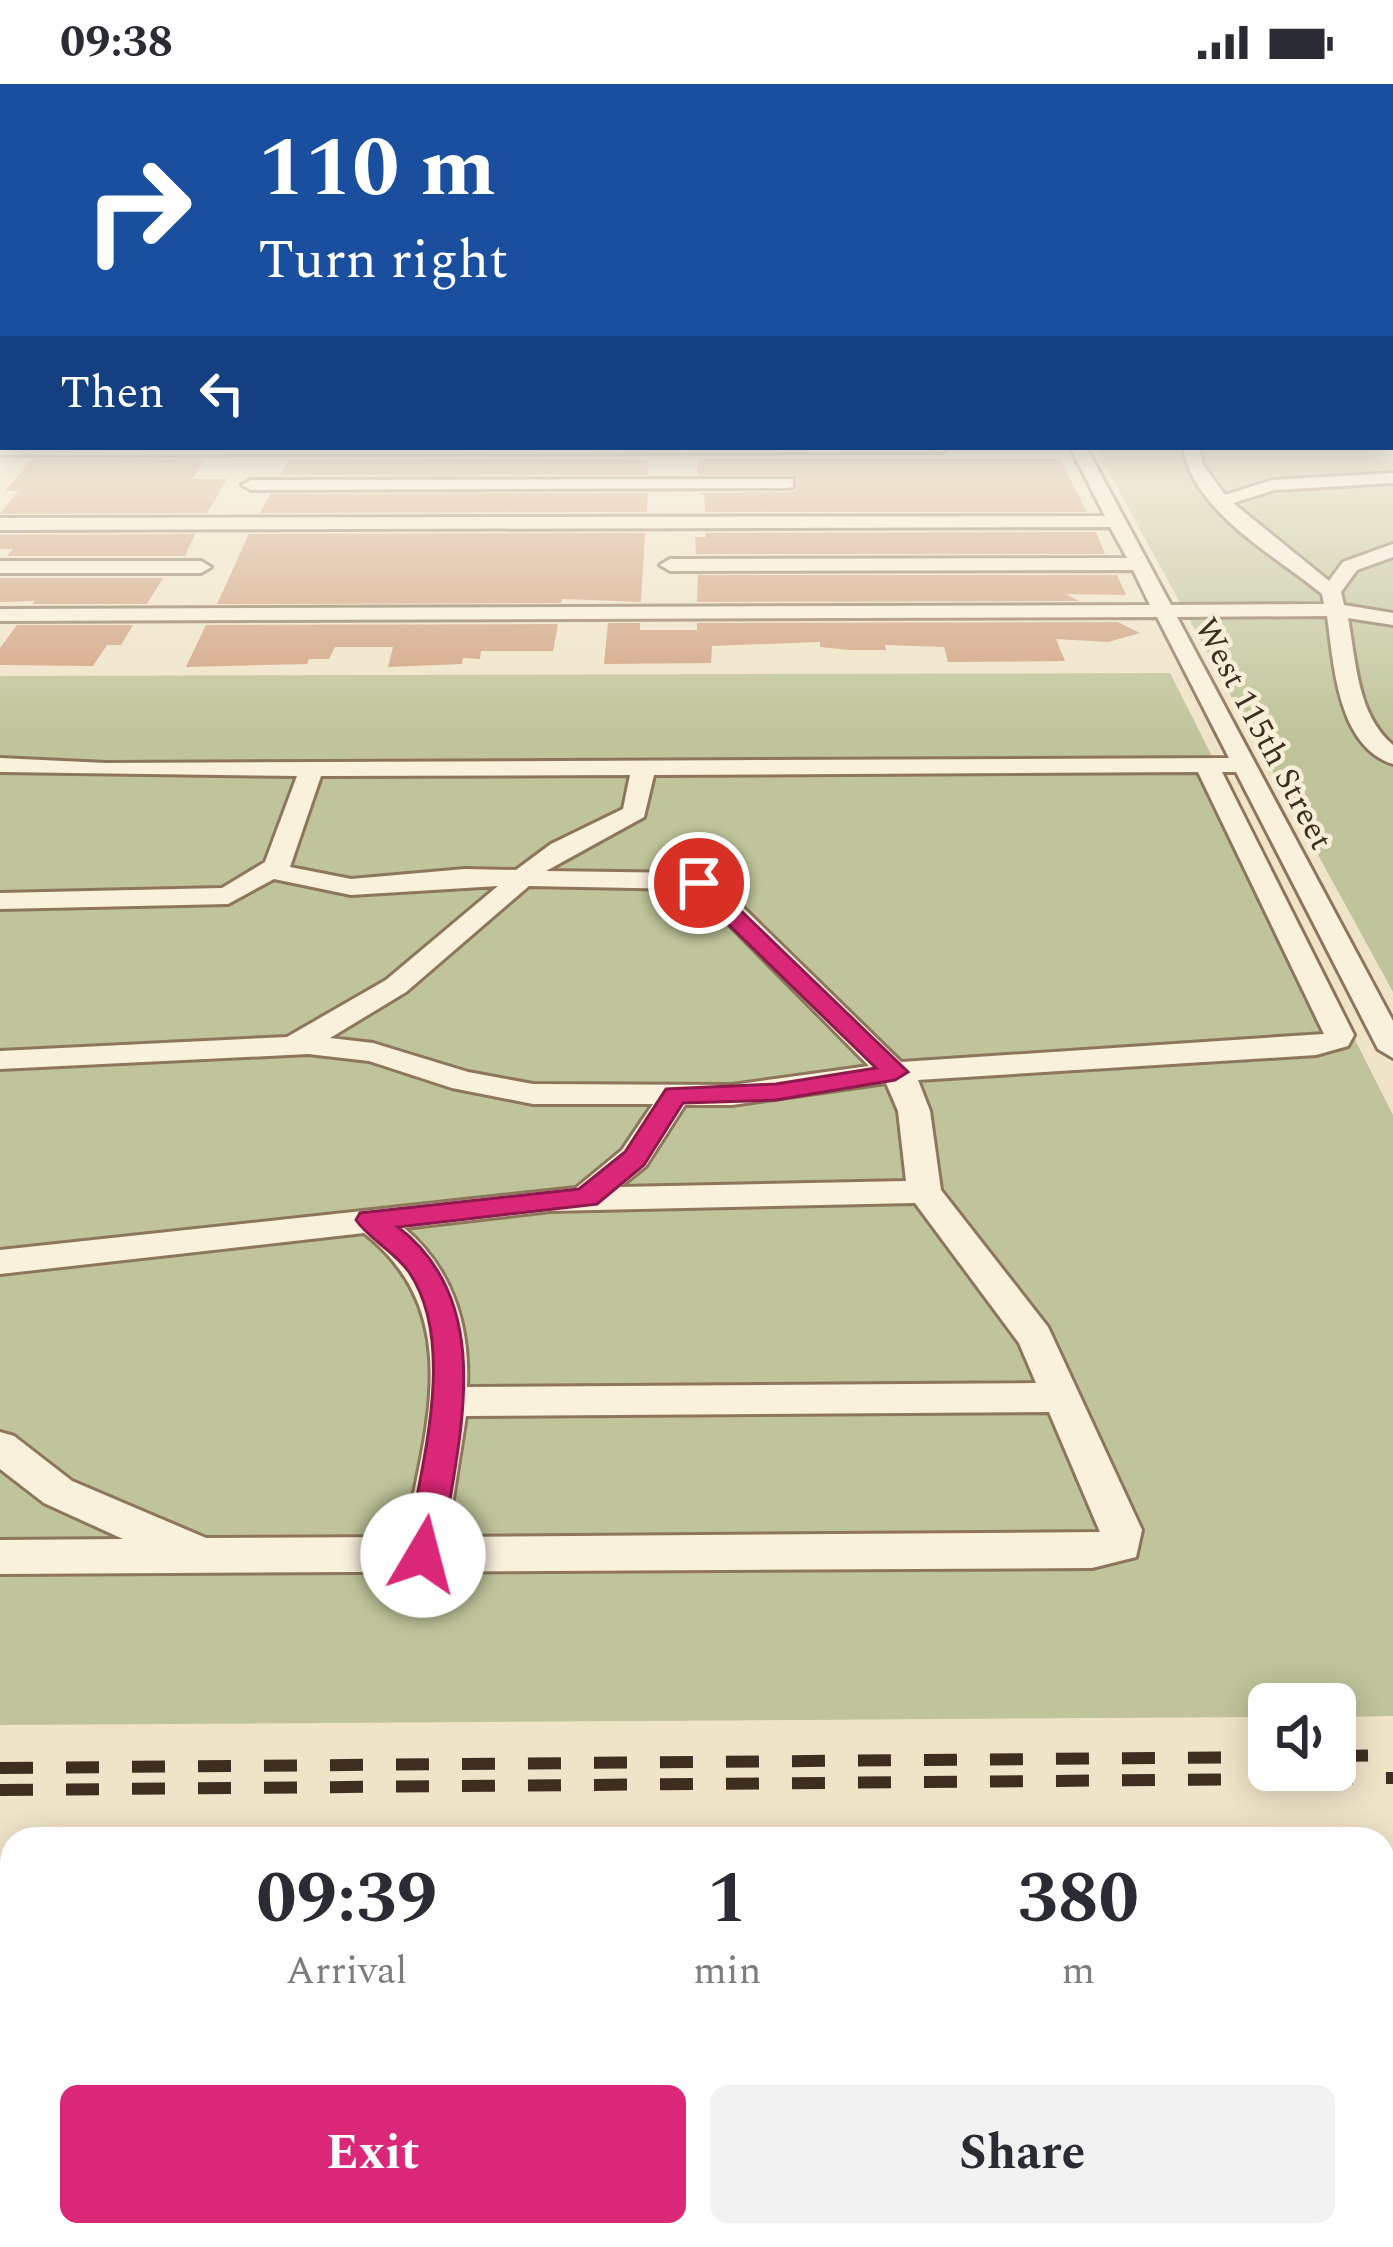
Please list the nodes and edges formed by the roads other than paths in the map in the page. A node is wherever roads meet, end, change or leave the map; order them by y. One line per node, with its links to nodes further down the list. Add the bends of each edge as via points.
1 (222, 533): 8 (street)
2 (671, 533): 7 (street)
3 (1123, 533): 6 (street, West 115th Street)
4 (1258, 533): 10 (street)
5 (1393, 550): 10 (street, via 1350,566)
6 (1139, 564): 7 (street); 11 (street, West 115th Street)
7 (670, 565): 12 (street)
8 (201, 567): 9 (street); 14 (street)
9 (0, 568)
10 (1334, 601): 11 (street); 15 (street); 16 (street, via 1355,710)
11 (1163, 611): 12 (street); 19 (street, West 115th Street)
12 (668, 613): 14 (street)
13 (0, 615): 14 (street)
14 (173, 615)
15 (1393, 623)
16 (1393, 757)
17 (0, 765): 21 (street)
18 (1207, 765): 19 (street); 20 (street); 28 (street, via 1336,1040)
19 (1244, 765): 26 (street, West 115th Street)
20 (643, 768): 21 (street); 23 (street, via 634,812 548,856)
21 (312, 769): 22 (street)
22 (272, 871): 23 (street, via 351,886); 24 (street, via 216,899)
23 (522, 879): 25 (street, via 404,981); 28 (street, via 699,883)
24 (0, 901)
25 (286, 1046): 27 (street); 29 (street, via 373,1052 533,1094)
26 (1393, 1049)
27 (0, 1060)
28 (895, 1072): 29 (street, via 776,1092); 30 (street, via 911,1096)
29 (675, 1095): 31 (street, via 634,1158)
30 (924, 1192): 31 (street); 34 (street, via 1022,1318)
31 (587, 1197): 32 (street)
32 (370, 1220): 33 (street); 35 (street, via 414,1259 440,1304 449,1338)
33 (0, 1262)
34 (1063, 1396): 35 (street); 37 (street, via 1121,1530 1111,1550)
35 (446, 1402): 37 (street)
36 (0, 1448): 38 (street, via 58,1492)
37 (423, 1555): 38 (street)
38 (204, 1556): 39 (street)
39 (0, 1557)

